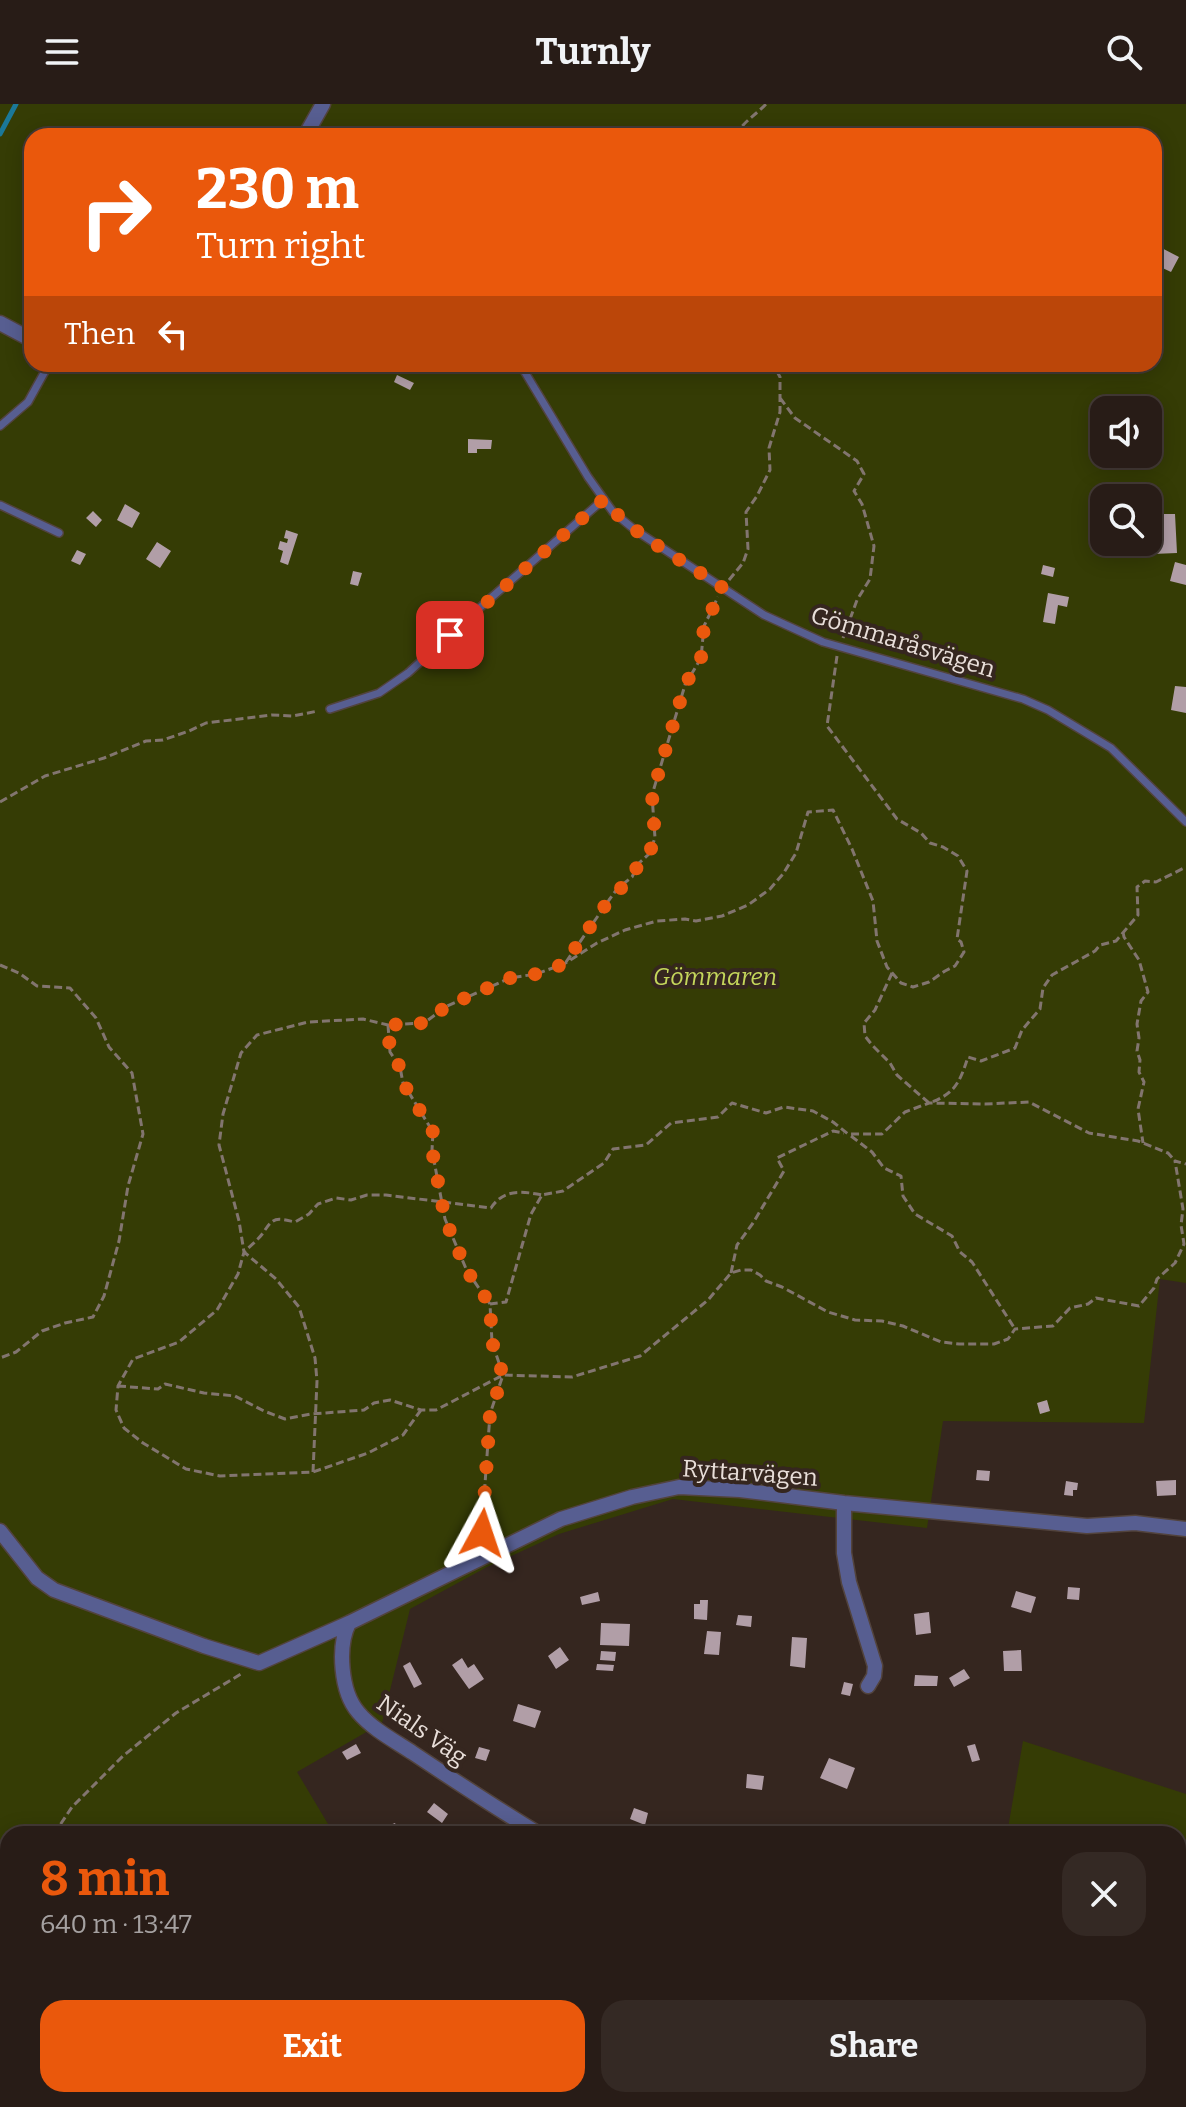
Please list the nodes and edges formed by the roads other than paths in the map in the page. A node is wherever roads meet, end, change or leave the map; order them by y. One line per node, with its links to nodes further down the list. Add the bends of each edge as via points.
1 (323, 104): 2 (street)
2 (310, 128)
3 (0, 323): 4 (street)
4 (24, 336)
5 (45, 372): 7 (lane, via 28,402)
6 (525, 372): 8 (lane, Gömmaråsvägen)
7 (0, 426)
8 (604, 499): 11 (lane, via 408,673 379,693); 12 (lane, Gömmaråsvägen, via 635,530 764,615 823,642 1048,710 1111,748)
9 (0, 505): 10 (lane)
10 (59, 533)
11 (330, 709)
12 (1186, 822)
13 (844, 1503): 14 (street, Ryttarvägen, via 1087,1526 1135,1523); 16 (street, Ryttarvägen, via 726,1489 670,1488 632,1497 561,1519); 17 (street, via 849,1582 875,1666)
14 (1186, 1529)
15 (0, 1531): 16 (street, Ryttarvägen, via 37,1578 54,1590 259,1663)
16 (349, 1623): 18 (street, Nials Väg, via 342,1664 355,1709)
17 (868, 1686)
18 (526, 1826)

